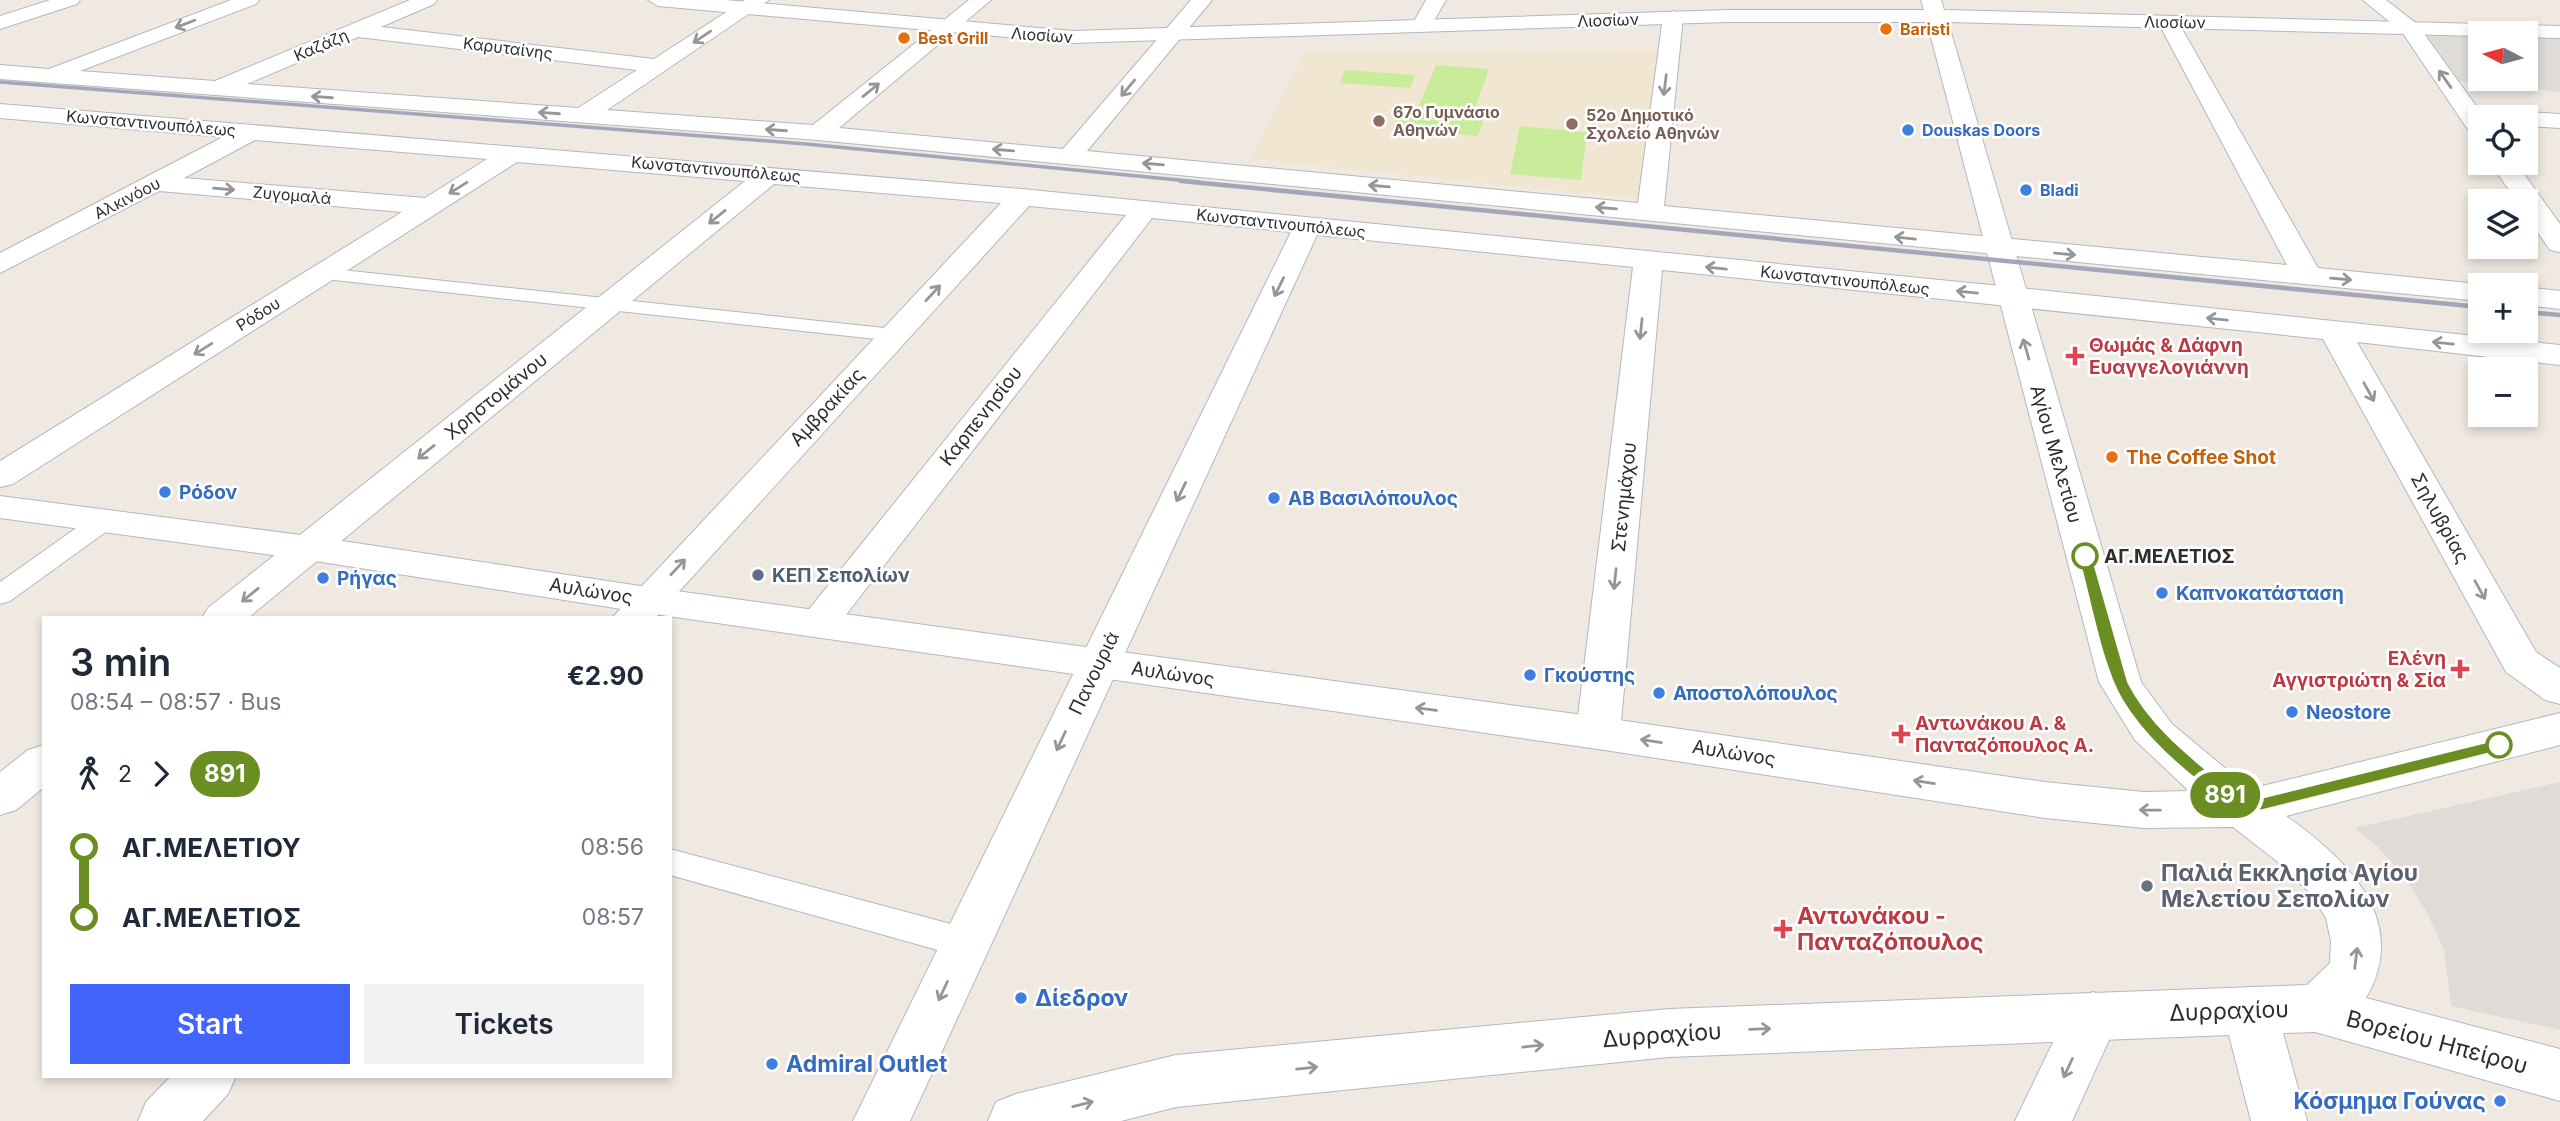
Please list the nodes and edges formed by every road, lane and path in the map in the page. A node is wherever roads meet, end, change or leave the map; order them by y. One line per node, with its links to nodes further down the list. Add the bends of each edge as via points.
1 (70, 0): 11 (street)
2 (249, 0): 24 (street, one-way to 24)
3 (427, 0): 19 (street, Καζάζη)
4 (658, 0): 10 (street, Λιοσίων)
5 (981, 0): 16 (street)
6 (1202, 0): 21 (street)
7 (1436, 0): 17 (street)
8 (2373, 0): 18 (street)
9 (0, 3): 11 (street)
10 (753, 4): 16 (street, Λιοσίων); 22 (street, one-way to 22)
11 (48, 7): 15 (street)
12 (1933, 8): 13 (street, Λιοσίων); 14 (street, Λιοσίων); 48 (street, Αγίου Μελετίου)
13 (1673, 17): 17 (street, Λιοσίων); 45 (street, one-way to 45)
14 (2168, 22): 18 (street, Λιοσίων); 52 (street)
15 (0, 23)
16 (947, 27): 21 (street, Λιοσίων, via 1073,37); 35 (street, one-way to 16)
17 (1421, 27): 21 (street, Λιοσίων)
18 (2410, 28): 20 (street, Λιοσίων); 26 (street, one-way to 18)
19 (356, 30): 22 (street, Καρυταίνης); 25 (street, Καζάζη)
20 (2560, 32)
21 (1172, 36): 38 (street, one-way to 38)
22 (659, 66): 29 (street)
23 (0, 72): 24 (street, Κωνσταντινουπόλεως)
24 (50, 76): 25 (street, Κωνσταντινουπόλεως)
25 (216, 89): 29 (street, Κωνσταντινουπόλεως, one-way to 25)
26 (2468, 106)
27 (0, 111): 28 (street, Κωνσταντινουπόλεως)
28 (31, 113): 33 (street); 34 (street, Κωνσταντινουπόλεως)
29 (582, 116): 35 (street, Κωνσταντινουπόλεως, one-way to 29)
30 (2538, 120): 31 (street)
31 (2560, 121)
32 (2538, 124): 36 (street)
33 (0, 128)
34 (253, 131): 37 (street, Κωνσταντινουπόλεως); 41 (street, Αλκινόου)
35 (818, 133): 38 (street, Κωνσταντινουπόλεως, one-way to 35)
36 (2560, 134)
37 (516, 152): 39 (street, Κωνσταντινουπόλεως); 43 (street, Ρόδου, one-way to 43)
38 (1070, 156): 45 (street, Κωνσταντινουπόλεως, one-way to 38)
39 (771, 174): 42 (street, Κωνσταντινουπόλεως); 57 (street, Χρηστομάνου, one-way to 57)
40 (2511, 175): 47 (street)
41 (156, 183): 43 (street, Ζυγομαλά, one-way to 43); 50 (street, Αλκινόου)
42 (1022, 197): 44 (street, Κωνσταντινουπόλεως); 59 (street, Αμβρακίας, one-way to 42)
43 (429, 206): 51 (street, Ρόδου)
44 (1145, 209): 46 (street, Κωνσταντινουπόλεως); 68 (street, Καρπενησίου)
45 (1650, 212): 48 (street, Κωνσταντινουπόλεως, one-way to 45)
46 (1308, 225): 49 (street, Κωνσταντινουπόλεως); 69 (street, Πανουριά, one-way to 69)
47 (2560, 244)
48 (1997, 248): 52 (street, Κωνσταντινουπόλεως, one-way to 52); 54 (street, Αγίου Μελετίου)
49 (1648, 261): 54 (street, Κωνσταντινουπόλεως, one-way to 49); 72 (street, Στενημάχου, one-way to 72)
50 (0, 264)
51 (323, 274): 57 (lane); 61 (street, Ρόδου, one-way to 61)
52 (2308, 276): 53 (street, Κωνσταντινουπόλεως, one-way to 53)
53 (2468, 291)
54 (2011, 296): 58 (street, Κωνσταντινουπόλεως, one-way to 54); 75 (street, Αγίου Μελετίου, one-way to 54, via 2152,731 2120,682)
55 (2538, 297): 56 (street)
56 (2560, 300)
57 (609, 305): 59 (lane); 64 (street, Χρηστομάνου, one-way to 64)
58 (2335, 332): 60 (street, Κωνσταντινουπόλεως, one-way to 58); 70 (street, Σηλυβρίας, one-way to 70, via 2521,662)
59 (894, 335): 66 (street, Αμβρακίας, one-way to 59)
60 (2560, 355)
61 (0, 476)
62 (0, 507): 63 (street, Αυλώνος)
63 (105, 520): 64 (street, Αυλώνος); 65 (lane)
64 (309, 548): 66 (street, Αυλώνος); 67 (street, Χρηστομάνου, one-way to 67)
65 (0, 595)
66 (640, 609): 68 (street, Αυλώνος)
67 (224, 616)
68 (818, 623): 69 (street, Αυλώνος)
69 (1098, 663): 72 (street, Αυλώνος, one-way to 69); 77 (street, Πανουριά, one-way to 77)
70 (2560, 689)
71 (2560, 729): 75 (street, Αυλώνος)
72 (1598, 733): 75 (street, Αυλώνος, one-way to 72, via 2144,810 2045,800)
73 (42, 764): 74 (street)
74 (0, 797)
75 (2243, 809): 78 (street, Αγίου Μελετίου, one-way to 75, via 2345,986 2354,971 2358,954 2349,911 2319,869)
76 (672, 863): 77 (lane)
77 (966, 943): 84 (street, Πανουριά, one-way to 84)
78 (2315, 1008): 79 (street, Δυρραχίου); 81 (street, Βορείου Ηπείρου)
79 (2250, 1010): 80 (street, Δυρραχίου); 87 (street)
80 (2093, 1016): 85 (street, Δυρραχίου, one-way to 80, via 1176,1081 1669,1033); 86 (street, one-way to 86)
81 (2560, 1075)
82 (206, 1078): 83 (street)
83 (166, 1121)
84 (881, 1121)
85 (1016, 1121)
86 (2043, 1121)
87 (2279, 1121)

